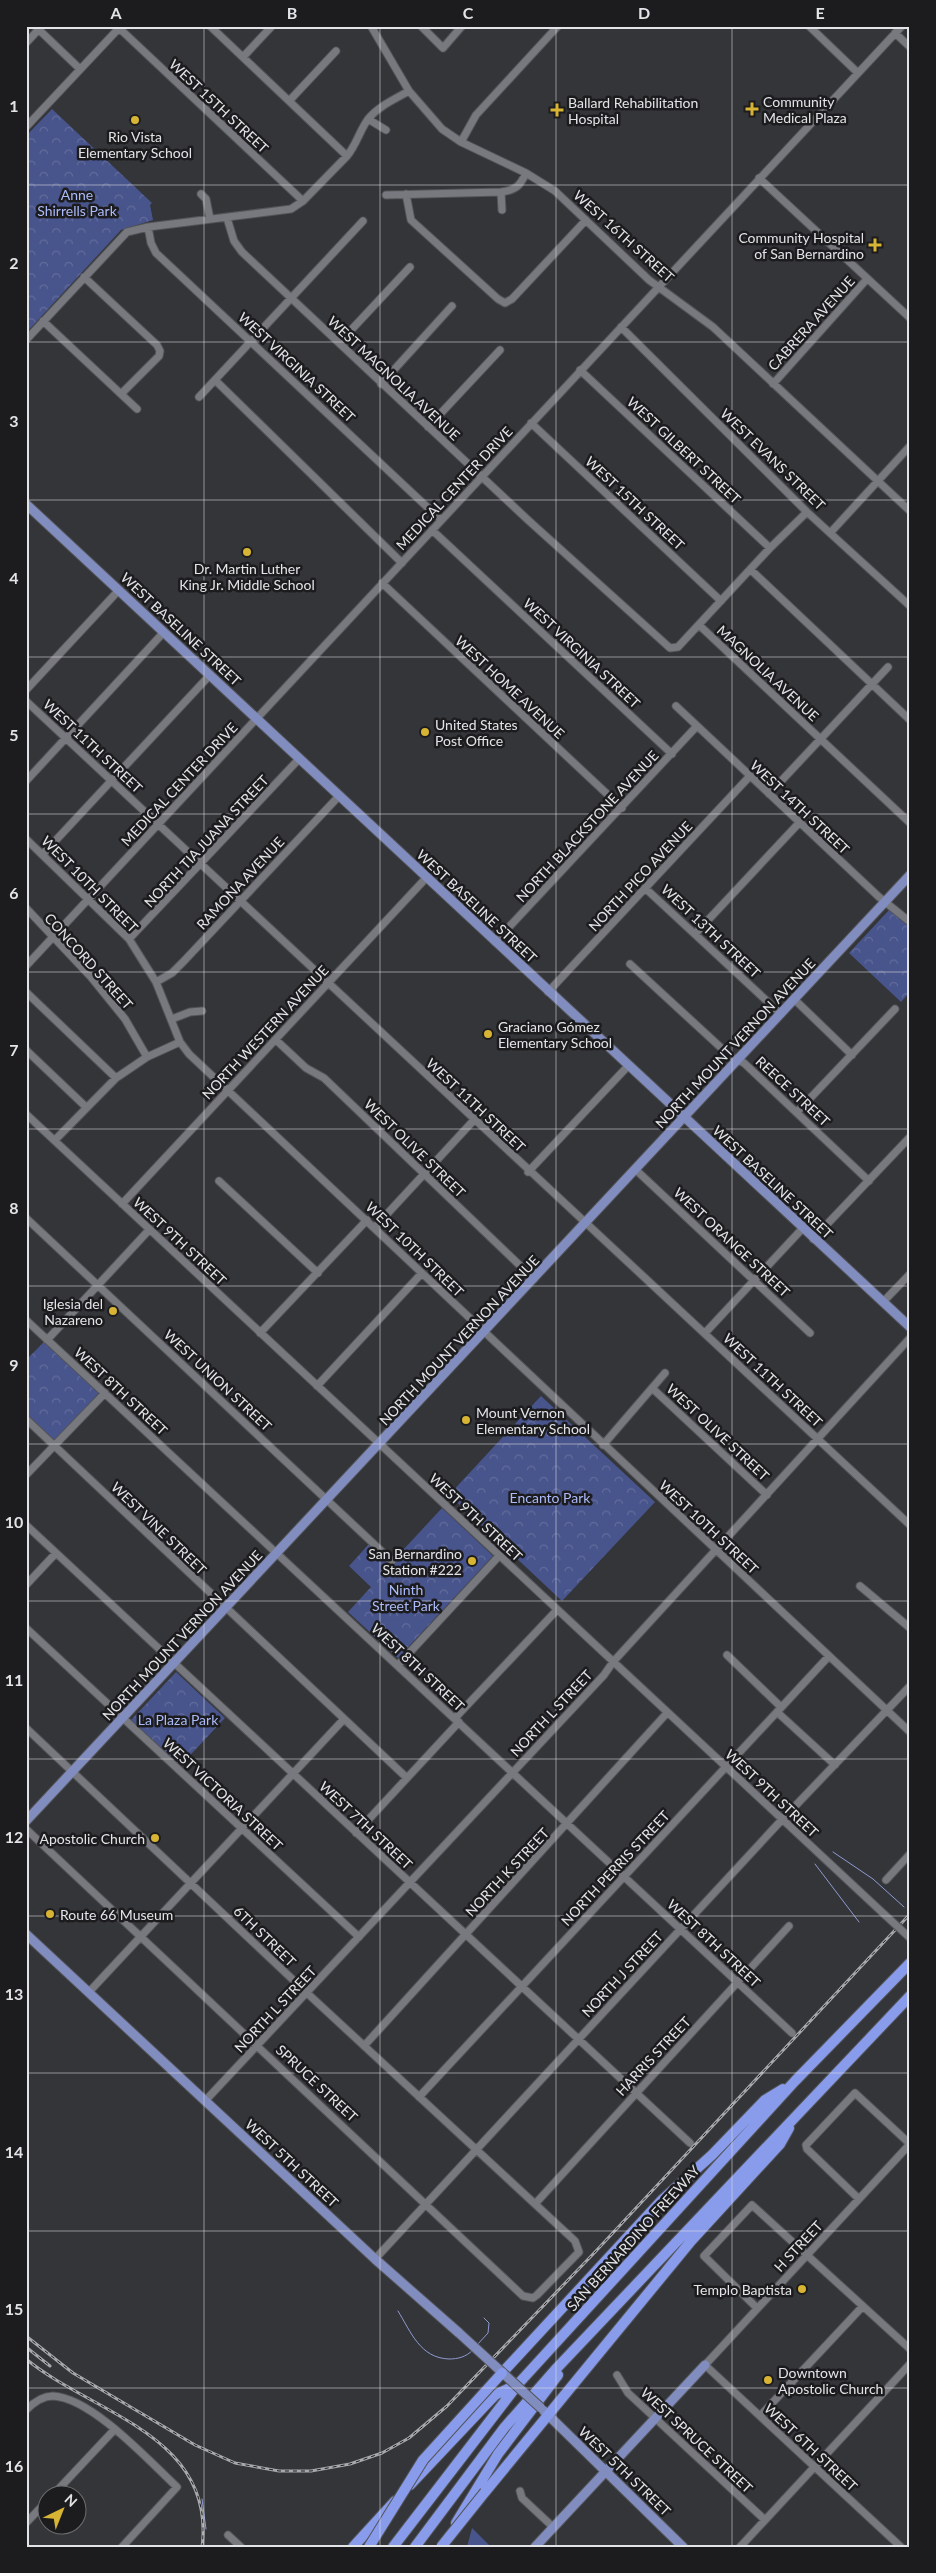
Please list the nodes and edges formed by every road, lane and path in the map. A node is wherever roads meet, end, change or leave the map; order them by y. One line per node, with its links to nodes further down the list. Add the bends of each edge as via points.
1 (210, 26): 15 (street)
2 (272, 26): 15 (street)
3 (371, 26): 18 (street, WEST 16TH STREET)
4 (421, 26): 5 (street, via 443,48)
5 (462, 26)
6 (558, 26): 23 (street, via 476,115)
7 (809, 26): 17 (street)
8 (902, 26): 11 (street, MEDICAL CENTER DRIVE)
9 (38, 27): 12 (street); 16 (street)
10 (120, 27): 16 (street); 31 (street, WEST 15TH STREET)
11 (895, 33): 13 (street); 17 (street, MEDICAL CENTER DRIVE)
12 (26, 43)
13 (910, 47)
14 (336, 51): 19 (street)
15 (243, 57): 19 (street)
16 (80, 70): 21 (street)
17 (858, 73): 26 (street, MEDICAL CENTER DRIVE)
18 (408, 91): 20 (street, via 379,108); 23 (street, WEST 16TH STREET, via 426,113)
19 (290, 100): 24 (street)
20 (368, 119): 22 (street); 24 (street)
21 (26, 127)
22 (386, 130)
23 (461, 142): 25 (street, WEST 16TH STREET)
24 (347, 156): 31 (street)
25 (526, 173): 27 (street, via 514,190); 35 (street, WEST 16TH STREET, via 555,191)
26 (759, 178): 40 (street); 41 (street, MEDICAL CENTER DRIVE)
27 (501, 192): 29 (street); 32 (street)
28 (201, 194): 34 (street, via 206,199)
29 (406, 194): 30 (street); 35 (street, via 411,220 505,303)
30 (386, 195)
31 (304, 201): 33 (street, via 290,209)
32 (502, 210)
33 (227, 218): 34 (street); 42 (street, WEST MAGNOLIA AVENUE, via 234,242 242,252)
34 (210, 219): 37 (street)
35 (586, 220): 41 (street, WEST 16TH STREET)
36 (363, 221): 42 (street)
37 (148, 227): 39 (street, via 127,232); 48 (street, WEST VIRGINIA STREET, via 156,253)
38 (410, 267): 49 (street)
39 (84, 277): 45 (street); 55 (street, via 160,351 159,356)
40 (867, 278): 44 (street); 54 (street, CABRERA AVENUE)
41 (659, 286): 46 (street, MEDICAL CENTER DRIVE); 54 (street, WEST 16TH STREET, via 708,322)
42 (291, 298): 48 (street); 49 (street, WEST MAGNOLIA AVENUE)
43 (452, 306): 53 (street)
44 (910, 318)
45 (43, 321): 47 (street); 55 (street)
46 (621, 327): 51 (street, MEDICAL CENTER DRIVE); 65 (street, WEST EVANS STREET)
47 (26, 340)
48 (252, 341): 52 (street); 66 (street, WEST VIRGINIA STREET)
49 (339, 343): 53 (street, WEST MAGNOLIA AVENUE)
50 (500, 350): 59 (street)
51 (580, 370): 58 (street, MEDICAL CENTER DRIVE); 69 (street, WEST GILBERT STREET)
52 (215, 380): 56 (street); 70 (street)
53 (381, 384): 59 (street, WEST MAGNOLIA AVENUE)
54 (773, 384): 62 (street, WEST 16TH STREET)
55 (121, 394): 57 (street)
56 (199, 397)
57 (137, 409)
58 (532, 422): 61 (street, MEDICAL CENTER DRIVE); 74 (street, WEST 15TH STREET)
59 (428, 427): 61 (street, WEST MAGNOLIA AVENUE)
60 (910, 446): 62 (street)
61 (481, 477): 66 (street, MEDICAL CENTER DRIVE); 76 (street, WEST MAGNOLIA AVENUE, via 670,648 678,647)
62 (878, 481): 64 (street, WEST 16TH STREET); 68 (street)
63 (26, 504): 73 (main road, WEST BASELINE STREET)
64 (910, 511)
65 (807, 512): 68 (street, WEST EVANS STREET); 69 (street)
66 (441, 520): 67 (street, MEDICAL CENTER DRIVE)
67 (432, 530): 70 (street, MEDICAL CENTER DRIVE); 89 (street, WEST VIRGINIA STREET)
68 (831, 532): 75 (street, WEST EVANS STREET)
69 (770, 548): 71 (street)
70 (402, 563): 72 (street, MEDICAL CENTER DRIVE)
71 (751, 570): 74 (street); 80 (street)
72 (382, 584): 84 (street, MEDICAL CENTER DRIVE); 96 (street, WEST HOME AVENUE)
73 (119, 590): 77 (main road, WEST BASELINE STREET); 81 (street)
74 (721, 601): 76 (street)
75 (910, 606)
76 (699, 625): 88 (street, MAGNOLIA AVENUE)
77 (164, 632): 79 (main road, WEST BASELINE STREET); 87 (street)
78 (888, 667): 80 (street)
79 (210, 675): 84 (main road, WEST BASELINE STREET); 93 (street)
80 (872, 685): 85 (street); 88 (street)
81 (26, 690)
82 (26, 701): 87 (street, WEST 11TH STREET)
83 (676, 706): 86 (street, WEST 14TH STREET)
84 (258, 719): 90 (main road, WEST BASELINE STREET); 99 (street, MEDICAL CENTER DRIVE)
85 (910, 720)
86 (696, 727): 89 (street, NORTH BLACKSTONE AVENUE); 91 (street, WEST 14TH STREET)
87 (66, 738): 92 (street); 93 (street, WEST 11TH STREET)
88 (820, 740): 94 (street); 98 (street)
89 (672, 754): 96 (street, NORTH BLACKSTONE AVENUE)
90 (299, 759): 95 (main road, WEST BASELINE STREET); 102 (street, NORTH TIA JUANA STREET)
91 (750, 777): 94 (street, WEST 14TH STREET); 105 (street, NORTH PICO AVENUE)
92 (26, 781)
93 (111, 781): 99 (street, WEST 11TH STREET); 101 (street)
94 (769, 794): 97 (street, WEST 14TH STREET)
95 (339, 796): 104 (main road, WEST BASELINE STREET); 107 (street, RAMONA AVENUE)
96 (622, 808): 114 (street, NORTH BLACKSTONE AVENUE)
97 (799, 823): 108 (street, WEST 14TH STREET); 111 (street)
98 (910, 823)
99 (158, 824): 102 (street, WEST 11TH STREET); 106 (street, MEDICAL CENTER DRIVE)
100 (26, 839): 101 (street, WEST 10TH STREET)
101 (43, 854): 106 (street, WEST 10TH STREET)
102 (201, 865): 107 (street, WEST 11TH STREET); 113 (street, NORTH TIA JUANA STREET)
103 (910, 875): 108 (main road, NORTH MOUNT VERNON AVENUE)
104 (426, 877): 114 (main road, WEST BASELINE STREET); 118 (street, NORTH WESTERN AVENUE)
105 (645, 888): 111 (street, WEST 13TH STREET); 120 (street, NORTH PICO AVENUE)
106 (90, 899): 112 (street, MEDICAL CENTER DRIVE); 113 (street, WEST 10TH STREET)
107 (240, 901): 117 (street, RAMONA AVENUE, via 178,967); 118 (street, WEST 11TH STREET)
108 (886, 901): 110 (street, WEST 14TH STREET); 121 (main road, NORTH MOUNT VERNON AVENUE)
109 (26, 908): 112 (street, CONCORD STREET)
110 (910, 922)
111 (695, 934): 124 (street, WEST 13TH STREET)
112 (52, 939): 116 (street, MEDICAL CENTER DRIVE); 130 (street, CONCORD STREET, via 91,977 125,1019)
113 (129, 939): 117 (street, WEST 10TH STREET)
114 (496, 942): 120 (main road, WEST BASELINE STREET)
115 (630, 964): 131 (street, REECE STREET)
116 (26, 966)
117 (156, 982): 125 (street, WEST 10TH STREET)
118 (328, 984): 126 (street, NORTH WESTERN AVENUE); 139 (street, WEST 11TH STREET)
119 (26, 992): 133 (street)
120 (548, 992): 132 (main road, WEST BASELINE STREET)
121 (794, 999): 124 (main road, NORTH MOUNT VERNON AVENUE); 129 (street)
122 (895, 1009): 129 (street)
123 (202, 1011): 125 (street)
124 (780, 1014): 131 (main road, NORTH MOUNT VERNON AVENUE)
125 (172, 1019): 127 (street, WEST 10TH STREET)
126 (276, 1040): 134 (street, NORTH WESTERN AVENUE); 144 (street, WEST OLIVE STREET, via 306,1068 324,1078)
127 (180, 1042): 130 (street); 134 (street, WEST 10TH STREET)
128 (26, 1050): 135 (street)
129 (852, 1055): 136 (street)
130 (147, 1057): 133 (street)
131 (737, 1060): 136 (street, REECE STREET); 138 (main road, NORTH MOUNT VERNON AVENUE)
132 (628, 1066): 138 (main road, WEST BASELINE STREET); 143 (street)
133 (116, 1078): 135 (street)
134 (227, 1091): 147 (street, NORTH WESTERN AVENUE); 149 (street, WEST 10TH STREET)
135 (86, 1107): 141 (street)
136 (798, 1111): 146 (street, REECE STREET)
137 (26, 1114): 141 (street, WEST 9TH STREET)
138 (684, 1118): 142 (main road, NORTH MOUNT VERNON AVENUE); 152 (main road, WEST BASELINE STREET)
139 (474, 1120): 143 (street, WEST 11TH STREET); 144 (street)
140 (910, 1138): 146 (street)
141 (55, 1140): 147 (street, WEST 9TH STREET)
142 (636, 1170): 150 (main road, NORTH MOUNT VERNON AVENUE); 159 (street, WEST ORANGE STREET)
143 (528, 1172): 150 (street, WEST 11TH STREET)
144 (425, 1173): 151 (street); 158 (street, WEST OLIVE STREET)
145 (219, 1181): 155 (street)
146 (869, 1181): 154 (street)
147 (122, 1204): 153 (street, WEST 9TH STREET)
148 (26, 1218): 160 (street, WEST UNION STREET)
149 (367, 1220): 151 (street, WEST 10TH STREET); 155 (street)
150 (585, 1224): 158 (main road, NORTH MOUNT VERNON AVENUE); 166 (street, WEST 11TH STREET)
151 (375, 1227): 156 (street, WEST 10TH STREET)
152 (802, 1229): 154 (main road, WEST BASELINE STREET); 159 (street)
153 (150, 1230): 160 (street); 164 (street, WEST 9TH STREET)
154 (813, 1239): 161 (main road, WEST BASELINE STREET)
155 (318, 1273): 164 (street)
156 (422, 1273): 165 (street, WEST 10TH STREET); 171 (street)
157 (910, 1274): 161 (street)
158 (534, 1279): 165 (main road, NORTH MOUNT VERNON AVENUE)
159 (754, 1281): 166 (street); 167 (street, WEST ORANGE STREET)
160 (97, 1285): 169 (street); 181 (street, WEST UNION STREET)
161 (883, 1302): 163 (main road, WEST BASELINE STREET)
162 (26, 1320): 169 (street, WEST 8TH STREET)
163 (910, 1327)
164 (260, 1333): 171 (street, WEST 9TH STREET)
165 (484, 1333): 176 (main road, NORTH MOUNT VERNON AVENUE); 178 (street, WEST 10TH STREET)
166 (704, 1333): 175 (street, WEST 11TH STREET)
167 (810, 1333)
168 (910, 1338): 175 (street, NORTH L STREET)
169 (47, 1340): 173 (street, WEST 8TH STREET)
170 (665, 1374): 172 (street)
171 (317, 1386): 176 (street, WEST 9TH STREET)
172 (652, 1388): 178 (street); 180 (street, WEST OLIVE STREET)
173 (105, 1393): 177 (street); 186 (street, WEST 8TH STREET)
174 (26, 1419): 177 (street, WEST VINE STREET)
175 (818, 1440): 180 (street, NORTH L STREET); 183 (street, WEST 11TH STREET)
176 (380, 1444): 181 (main road, NORTH MOUNT VERNON AVENUE); 187 (street, WEST 9TH STREET)
177 (54, 1445): 179 (street); 191 (street, WEST VINE STREET)
178 (603, 1445): 184 (street, WEST 10TH STREET)
179 (26, 1475)
180 (767, 1495): 184 (street, NORTH L STREET)
181 (328, 1500): 186 (main road, NORTH MOUNT VERNON AVENUE); 188 (street, WEST UNION STREET)
182 (26, 1525): 185 (street, WEST 7TH STREET)
183 (910, 1525)
184 (716, 1551): 196 (street, WEST 10TH STREET); 197 (street, NORTH L STREET)
185 (56, 1553): 189 (street); 198 (street, WEST 7TH STREET)
186 (278, 1554): 191 (main road, NORTH MOUNT VERNON AVENUE); 199 (street, WEST 8TH STREET)
187 (499, 1556): 192 (street, WEST 9TH STREET); 199 (street)
188 (392, 1561)
189 (26, 1585)
190 (860, 1586): 194 (street)
191 (226, 1609): 198 (main road, NORTH MOUNT VERNON AVENUE); 205 (street, WEST VINE STREET)
192 (557, 1610): 197 (street, WEST 9TH STREET); 206 (street)
193 (26, 1628): 204 (street, WEST VICTORIA STREET)
194 (910, 1628)
195 (727, 1655): 201 (street)
196 (829, 1656): 201 (street, NORTH PERRIS STREET); 202 (street, WEST 10TH STREET)
197 (613, 1662): 203 (street, WEST 9TH STREET); 212 (street, NORTH L STREET)
198 (175, 1663): 204 (main road, NORTH MOUNT VERNON AVENUE); 213 (street, WEST 7TH STREET)
199 (398, 1665): 206 (street, WEST 8TH STREET)
200 (910, 1686): 202 (street, NORTH J STREET)
201 (779, 1710): 209 (street); 210 (street, NORTH PERRIS STREET)
202 (886, 1710): 208 (street, WEST 10TH STREET); 209 (street, NORTH J STREET)
203 (667, 1713): 210 (street, WEST 9TH STREET); 217 (street, NORTH K STREET)
204 (123, 1718): 211 (main road, NORTH MOUNT VERNON AVENUE); 218 (street, WEST VICTORIA STREET)
205 (344, 1720): 213 (street); 214 (street, WEST VINE STREET)
206 (457, 1720): 212 (street, WEST 8TH STREET); 214 (street)
207 (26, 1728): 211 (street, 6TH STREET)
208 (910, 1732)
209 (834, 1765): 215 (street, NORTH J STREET)
210 (725, 1767): 215 (street, WEST 9TH STREET); 222 (street, NORTH PERRIS STREET)
211 (73, 1772): 216 (main road, NORTH MOUNT VERNON AVENUE); 224 (street, 6TH STREET)
212 (513, 1773): 217 (street, WEST 8TH STREET); 225 (street, NORTH L STREET)
213 (293, 1774): 218 (street); 220 (street, WEST 7TH STREET)
214 (407, 1778): 220 (street)
215 (782, 1820): 227 (street, NORTH J STREET); 232 (street, WEST 9TH STREET, bridge)
216 (26, 1821)
217 (568, 1824): 222 (street, WEST 8TH STREET); 229 (street, NORTH K STREET)
218 (242, 1828): 224 (street); 231 (street, WEST VICTORIA STREET)
219 (26, 1829): 230 (street, SPRUCE STREET)
220 (356, 1833): 225 (street, WEST 7TH STREET)
221 (910, 1854): 223 (street)
222 (624, 1876): 227 (street, WEST 8TH STREET); 235 (street, NORTH PERRIS STREET)
223 (886, 1880)
224 (192, 1882): 230 (street); 237 (street, 6TH STREET)
225 (410, 1883): 229 (street, WEST 7TH STREET); 231 (street, NORTH L STREET)
226 (789, 1926): 234 (street, HARRIS STREET)
227 (680, 1929): 234 (street, WEST 8TH STREET); 240 (street, NORTH J STREET)
228 (26, 1934): 236 (main road, WEST 5TH STREET)
229 (466, 1935): 235 (street, WEST 7TH STREET); 242 (street, NORTH K STREET)
230 (142, 1936): 236 (street); 241 (street, SPRUCE STREET)
231 (359, 1937): 237 (street, NORTH L STREET)
232 (910, 1938)
233 (910, 1963): 243 (highway, SAN BERNARDINO FREEWAY)
234 (738, 1982): 239 (street, WEST 8TH STREET); 244 (street, HARRIS STREET)
235 (522, 1987): 240 (street, WEST 7TH STREET); 245 (street, NORTH PERRIS STREET)
236 (89, 1992): 246 (main road, WEST 5TH STREET)
237 (307, 1993): 241 (street, NORTH L STREET); 242 (street, 6TH STREET)
238 (910, 1996): 247 (highway)
239 (792, 2033)
240 (578, 2040): 244 (street, WEST 7TH STREET); 250 (street, NORTH J STREET)
241 (258, 2045): 246 (street, NORTH L STREET); 252 (street, SPRUCE STREET)
242 (364, 2046): 245 (street, 6TH STREET)
243 (794, 2082): 263 (highway, via 765,2100 712,2155 662,2200); 265 (highway, SAN BERNARDINO FREEWAY)
244 (636, 2093): 248 (street, WEST 7TH STREET); 253 (street, HARRIS STREET)
245 (419, 2097): 250 (street, 6TH STREET)
246 (205, 2101): 256 (main road, WEST 5TH STREET)
247 (797, 2114): 257 (highway); 267 (highway, via 780,2144 691,2241)
248 (690, 2143)
249 (910, 2144): 251 (street, H STREET); 251 (street, via 855,2093 806,2145)
250 (476, 2149): 252 (street, NORTH J STREET); 253 (street, 6TH STREET)
251 (859, 2199): 255 (street, H STREET)
252 (426, 2203): 254 (street, SPRUCE STREET, via 522,2296 533,2298 538,2295 579,2252); 256 (street, NORTH J STREET)
253 (534, 2204): 254 (street, 6TH STREET)
254 (575, 2241)
255 (808, 2254): 258 (street); 259 (street, H STREET); 259 (street, via 752,2205 704,2256)
256 (375, 2259): 263 (main road, WEST 5TH STREET, bridge)
257 (616, 2304): 285 (highway, via 504,2428); 286 (highway, via 508,2440)
258 (863, 2306): 260 (street); 268 (street)
259 (757, 2308): 262 (street, H STREET)
260 (910, 2349)
261 (910, 2364): 271 (street)
262 (704, 2365): 268 (street, WEST 6TH STREET); 269 (main road)
263 (502, 2373): 267 (main road, WEST 5TH STREET, bridge); 283 (highway, bridge, via 423,2460)
264 (617, 2374): 269 (street, WEST SPRUCE STREET, via 628,2393)
265 (519, 2383): 282 (highway, via 495,2395); 284 (highway, SAN BERNARDINO FREEWAY)
266 (26, 2410): 270 (street, via 47,2397 68,2399 102,2418)
267 (545, 2412): 272 (main road, WEST 5TH STREET); 286 (highway, bridge)
268 (760, 2416): 271 (street, WEST 6TH STREET)
269 (655, 2418): 272 (main road); 276 (street, WEST SPRUCE STREET)
270 (115, 2430): 273 (street); 280 (street, via 177,2487)
271 (814, 2467): 276 (street); 290 (street, WEST 6TH STREET)
272 (604, 2472): 278 (main road); 288 (main road, WEST 5TH STREET)
273 (62, 2486)
274 (520, 2491): 278 (street, via 522,2498)
275 (38, 2510): 277 (street)
276 (765, 2520): 289 (street)
277 (26, 2523)
278 (553, 2527): 287 (main road)
279 (228, 2535): 281 (street)
280 (122, 2547)
281 (241, 2547)
282 (353, 2547)
283 (368, 2547)
284 (393, 2547)
285 (415, 2547)
286 (441, 2547)
287 (535, 2547)
288 (683, 2547)
289 (740, 2547)
290 (901, 2547)

